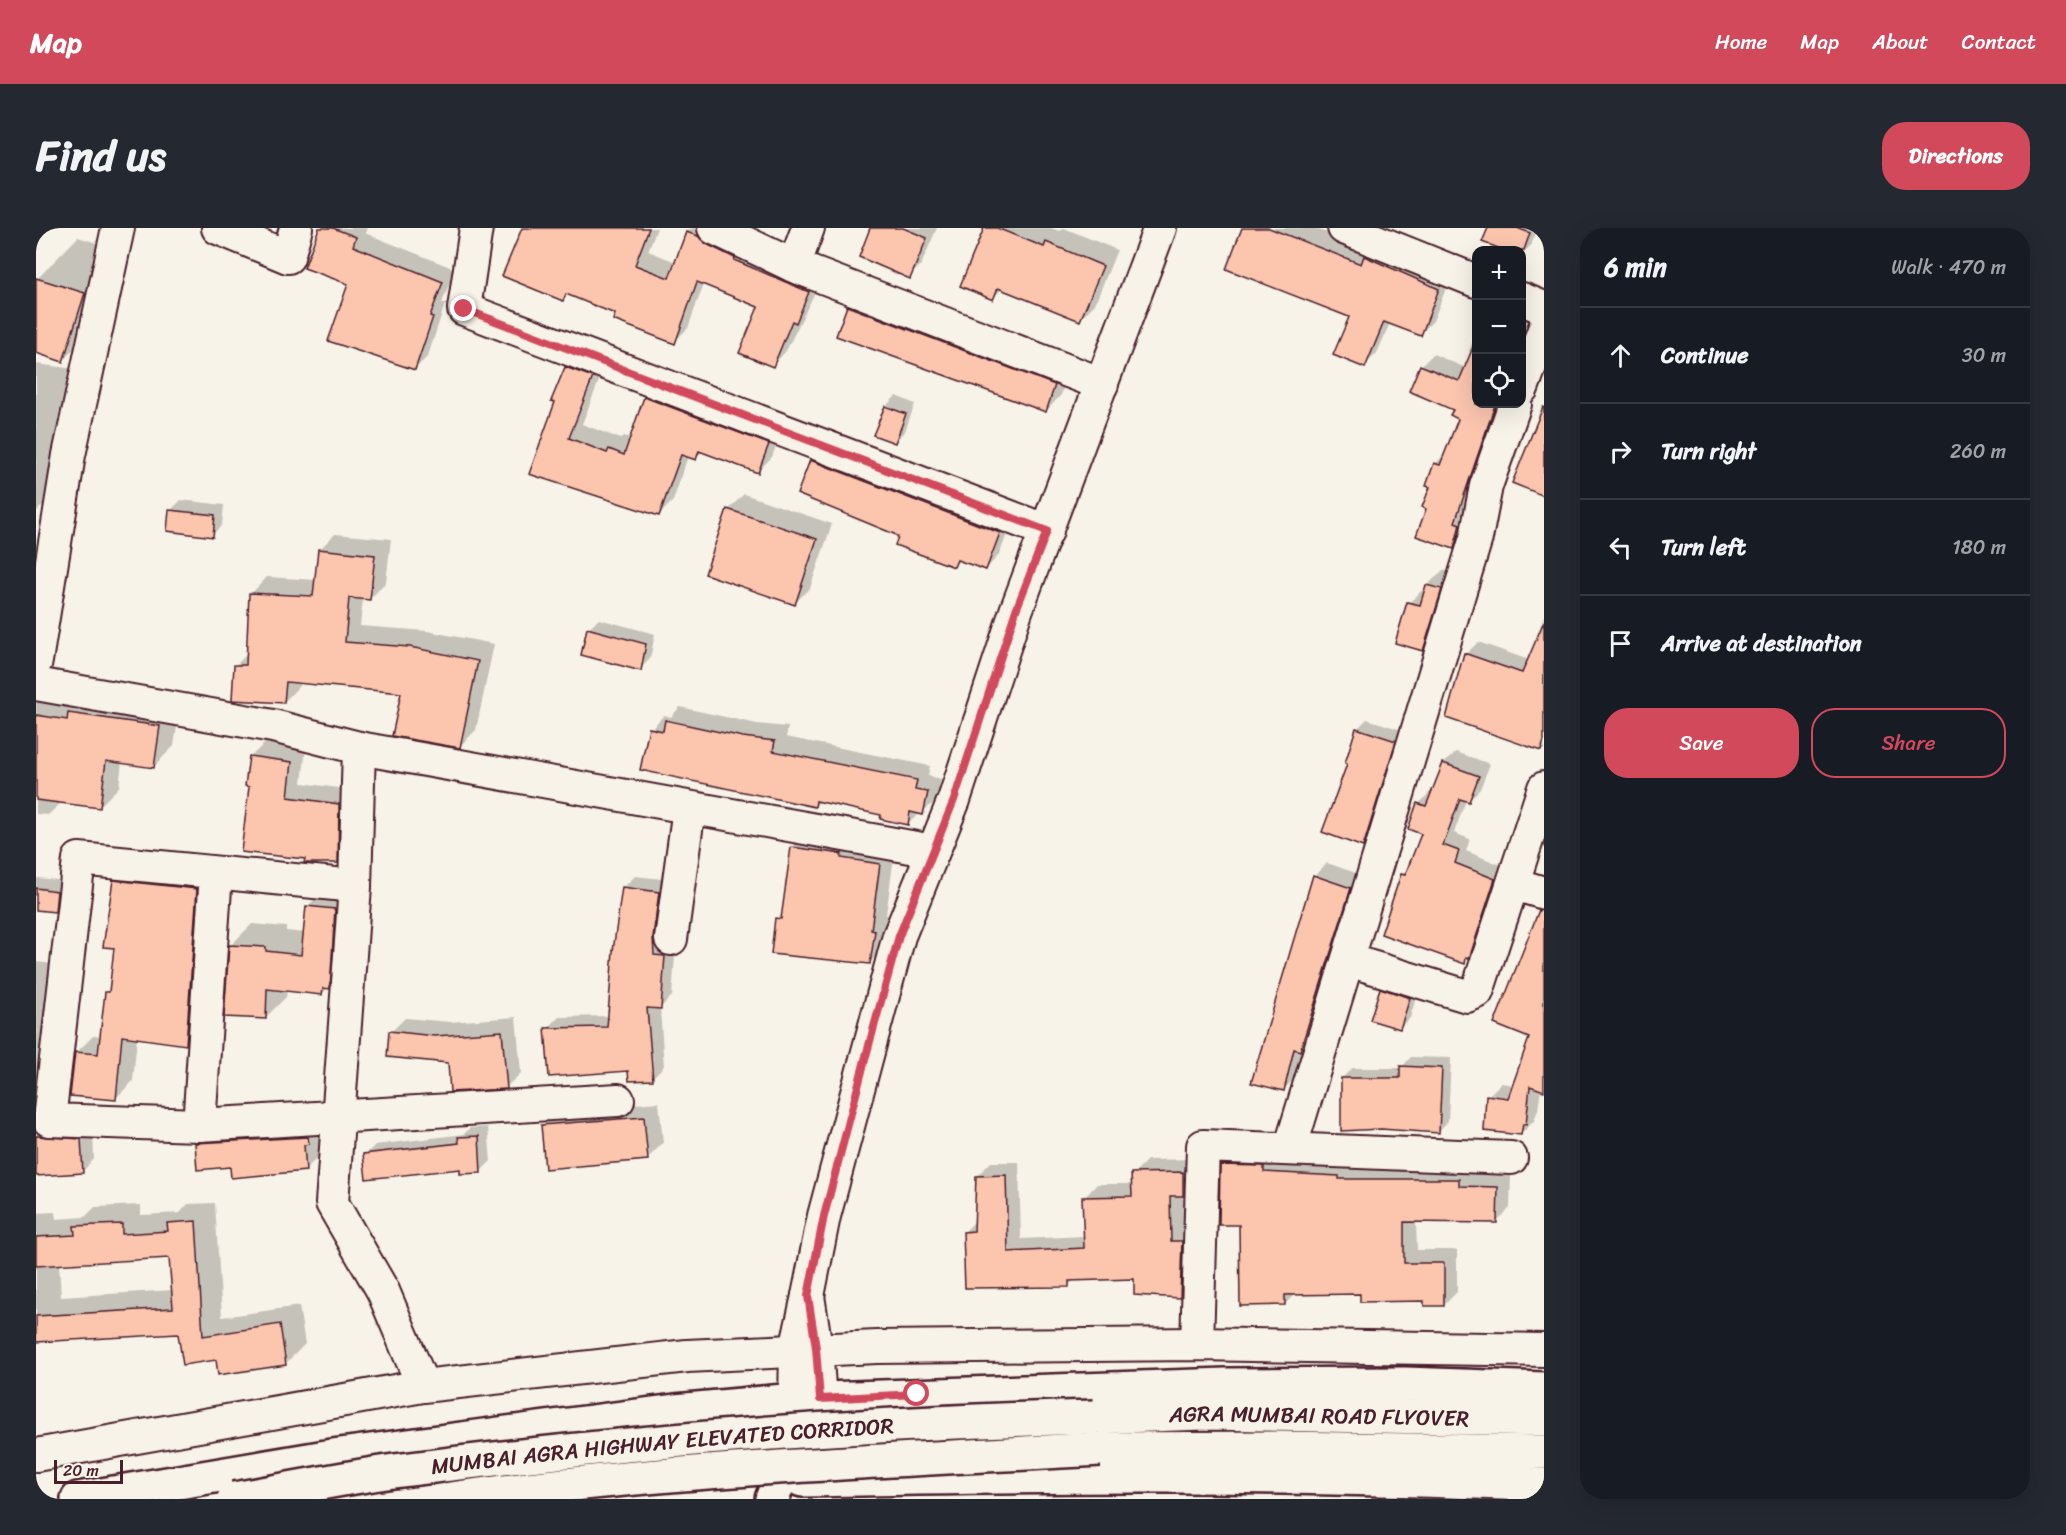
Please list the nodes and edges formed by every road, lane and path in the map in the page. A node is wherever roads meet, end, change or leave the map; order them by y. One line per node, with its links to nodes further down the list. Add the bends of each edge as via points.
1 (118, 228): 18 (street, via 69,455)
2 (218, 228): 3 (street, via 288,257)
3 (296, 228)
4 (476, 228): 17 (street, via 464,309)
5 (714, 228): 9 (street)
6 (808, 228): 9 (street)
7 (1160, 228): 15 (street)
8 (1344, 228): 10 (street)
9 (794, 266): 15 (street)
10 (1472, 279)
11 (1524, 300): 12 (street)
12 (1544, 308)
13 (1544, 330): 14 (street)
14 (1526, 375)
15 (1102, 384): 17 (street)
16 (1513, 408): 29 (street, via 1494,459 1476,538)
17 (1047, 531): 23 (street)
18 (36, 661)
19 (36, 684): 20 (street, via 273,726)
20 (359, 748): 22 (street); 26 (street)
21 (1544, 788): 25 (street)
22 (688, 808): 23 (street); 28 (street)
23 (933, 851): 36 (street, via 899,936 824,1216 808,1296)
24 (216, 873): 26 (street); 32 (street); 32 (street, via 79,858 49,1120)
25 (1514, 884): 27 (street); 29 (street, via 1481,985 1472,995)
26 (355, 886): 31 (street)
27 (1544, 893)
28 (671, 939)
29 (1348, 960): 33 (street)
30 (618, 1100): 31 (street)
31 (338, 1116): 32 (street); 38 (street, via 332,1203 383,1291)
32 (199, 1125)
33 (1290, 1149): 34 (street); 35 (street, via 1203,1146)
34 (1511, 1158)
35 (1197, 1344): 36 (street); 37 (street)
36 (806, 1349): 38 (street, via 687,1356); 40 (street)
37 (1544, 1350)
38 (423, 1386): 45 (street)
39 (1544, 1389): 40 (main road, via 1405,1384 1226,1385)
40 (807, 1399): 47 (main road); 48 (main road, via 675,1411 332,1456)
41 (1094, 1417): 42 (main road, AGRA MUMBAI ROAD FLYOVER, via 1216,1413); 49 (main road, MUMBAI AGRA HIGHWAY ELEVATED CORRIDOR, bridge, via 827,1428 661,1442 392,1471)
42 (1544, 1419)
43 (1100, 1449): 44 (main road, AGRA MUMBAI ROAD FLYOVER); 50 (main road, MUMBAI AGRA HIGHWAY ELEVATED CORRIDOR, bridge, via 814,1463)
44 (1544, 1452)
45 (36, 1455)
46 (1544, 1485): 47 (main road, via 1221,1477 972,1477)
47 (790, 1490): 51 (main road)
48 (78, 1499)
49 (234, 1499)
50 (450, 1499)
51 (588, 1499)

